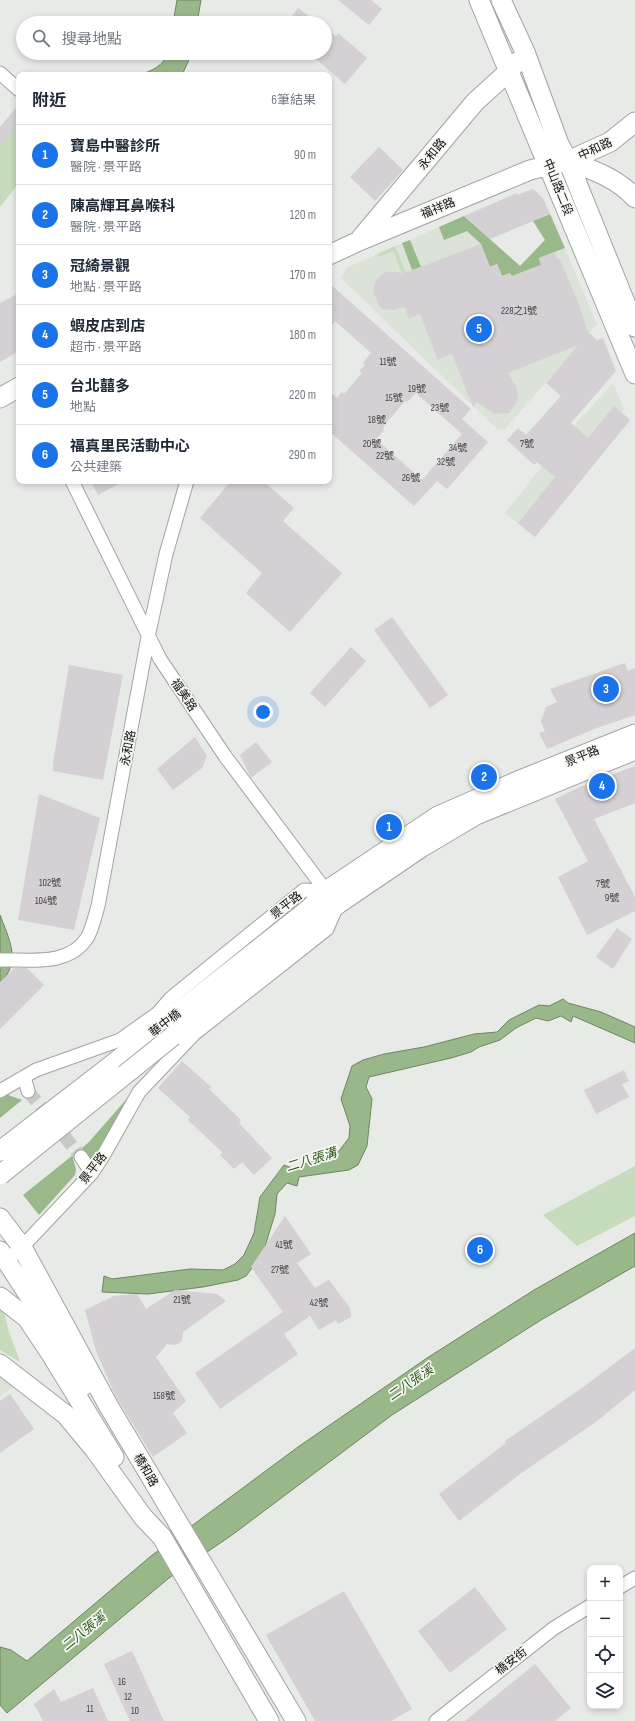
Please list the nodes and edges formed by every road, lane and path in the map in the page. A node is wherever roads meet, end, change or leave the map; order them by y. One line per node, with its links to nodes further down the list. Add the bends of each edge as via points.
1 (478, 0): 4 (street, 中山路二段)
2 (501, 0): 3 (street, 中山路二段)
3 (525, 52): 4 (street, 永和路); 8 (street, 中山路二段, via 559,144)
4 (509, 71): 9 (street, 中山路二段); 11 (street, 永和路, via 475,102)
5 (0, 73): 6 (street)
6 (16, 87)
7 (635, 122): 8 (street, 中和路, via 614,140)
8 (568, 161): 9 (street, 中和路); 10 (street, via 606,175 627,189); 13 (street, 中山路二段)
9 (549, 165): 11 (street, 福祥路, via 530,170); 14 (street, 中山路二段)
10 (635, 198)
11 (359, 241): 12 (street, 福祥路)
12 (332, 256)
13 (635, 327)
14 (635, 374)
15 (16, 390): 16 (street)
16 (0, 398)
17 (74, 484): 19 (street, 福美路, via 128,591)
18 (186, 484): 19 (street, 永和路, via 166,554)
19 (148, 637): 22 (street, 福美路, via 224,756); 24 (street, 永和路, via 98,906 87,938 74,952 54,959)
20 (635, 734): 22 (street, 景平路, via 438,816)
21 (635, 750): 22 (street, 景平路, via 476,815)
22 (332, 898): 23 (street, 華中橋); 25 (street, 景平路, via 304,890 171,998 158,1012 120,1040 36,1070); 30 (street, 景平路, via 327,929 194,1034 139,1092)
23 (314, 914): 28 (street, 華中橋, bridge); 31 (street, 華中橋, bridge)
24 (0, 960)
25 (24, 1077): 26 (street, 景平路); 27 (street)
26 (0, 1091)
27 (28, 1091)
28 (0, 1151)
29 (81, 1157): 30 (street)
30 (92, 1173): 33 (street, 景平路)
31 (0, 1175)
32 (0, 1218): 33 (street, 橋和路)
33 (22, 1247): 34 (street, 景平路); 42 (street, 橋和路, via 112,1412)
34 (3, 1255): 37 (street, 橋和路, via 45,1320 154,1509)
35 (0, 1296): 37 (street, via 27,1318)
36 (0, 1364): 37 (street, 橋和路, via 66,1416 95,1450 142,1517)
37 (162, 1537): 41 (street, 橋和路)
38 (635, 1578): 39 (street)
39 (623, 1585)
40 (587, 1608): 43 (street, 橋安街, via 554,1628)
41 (269, 1721)
42 (296, 1721)
43 (436, 1721)

